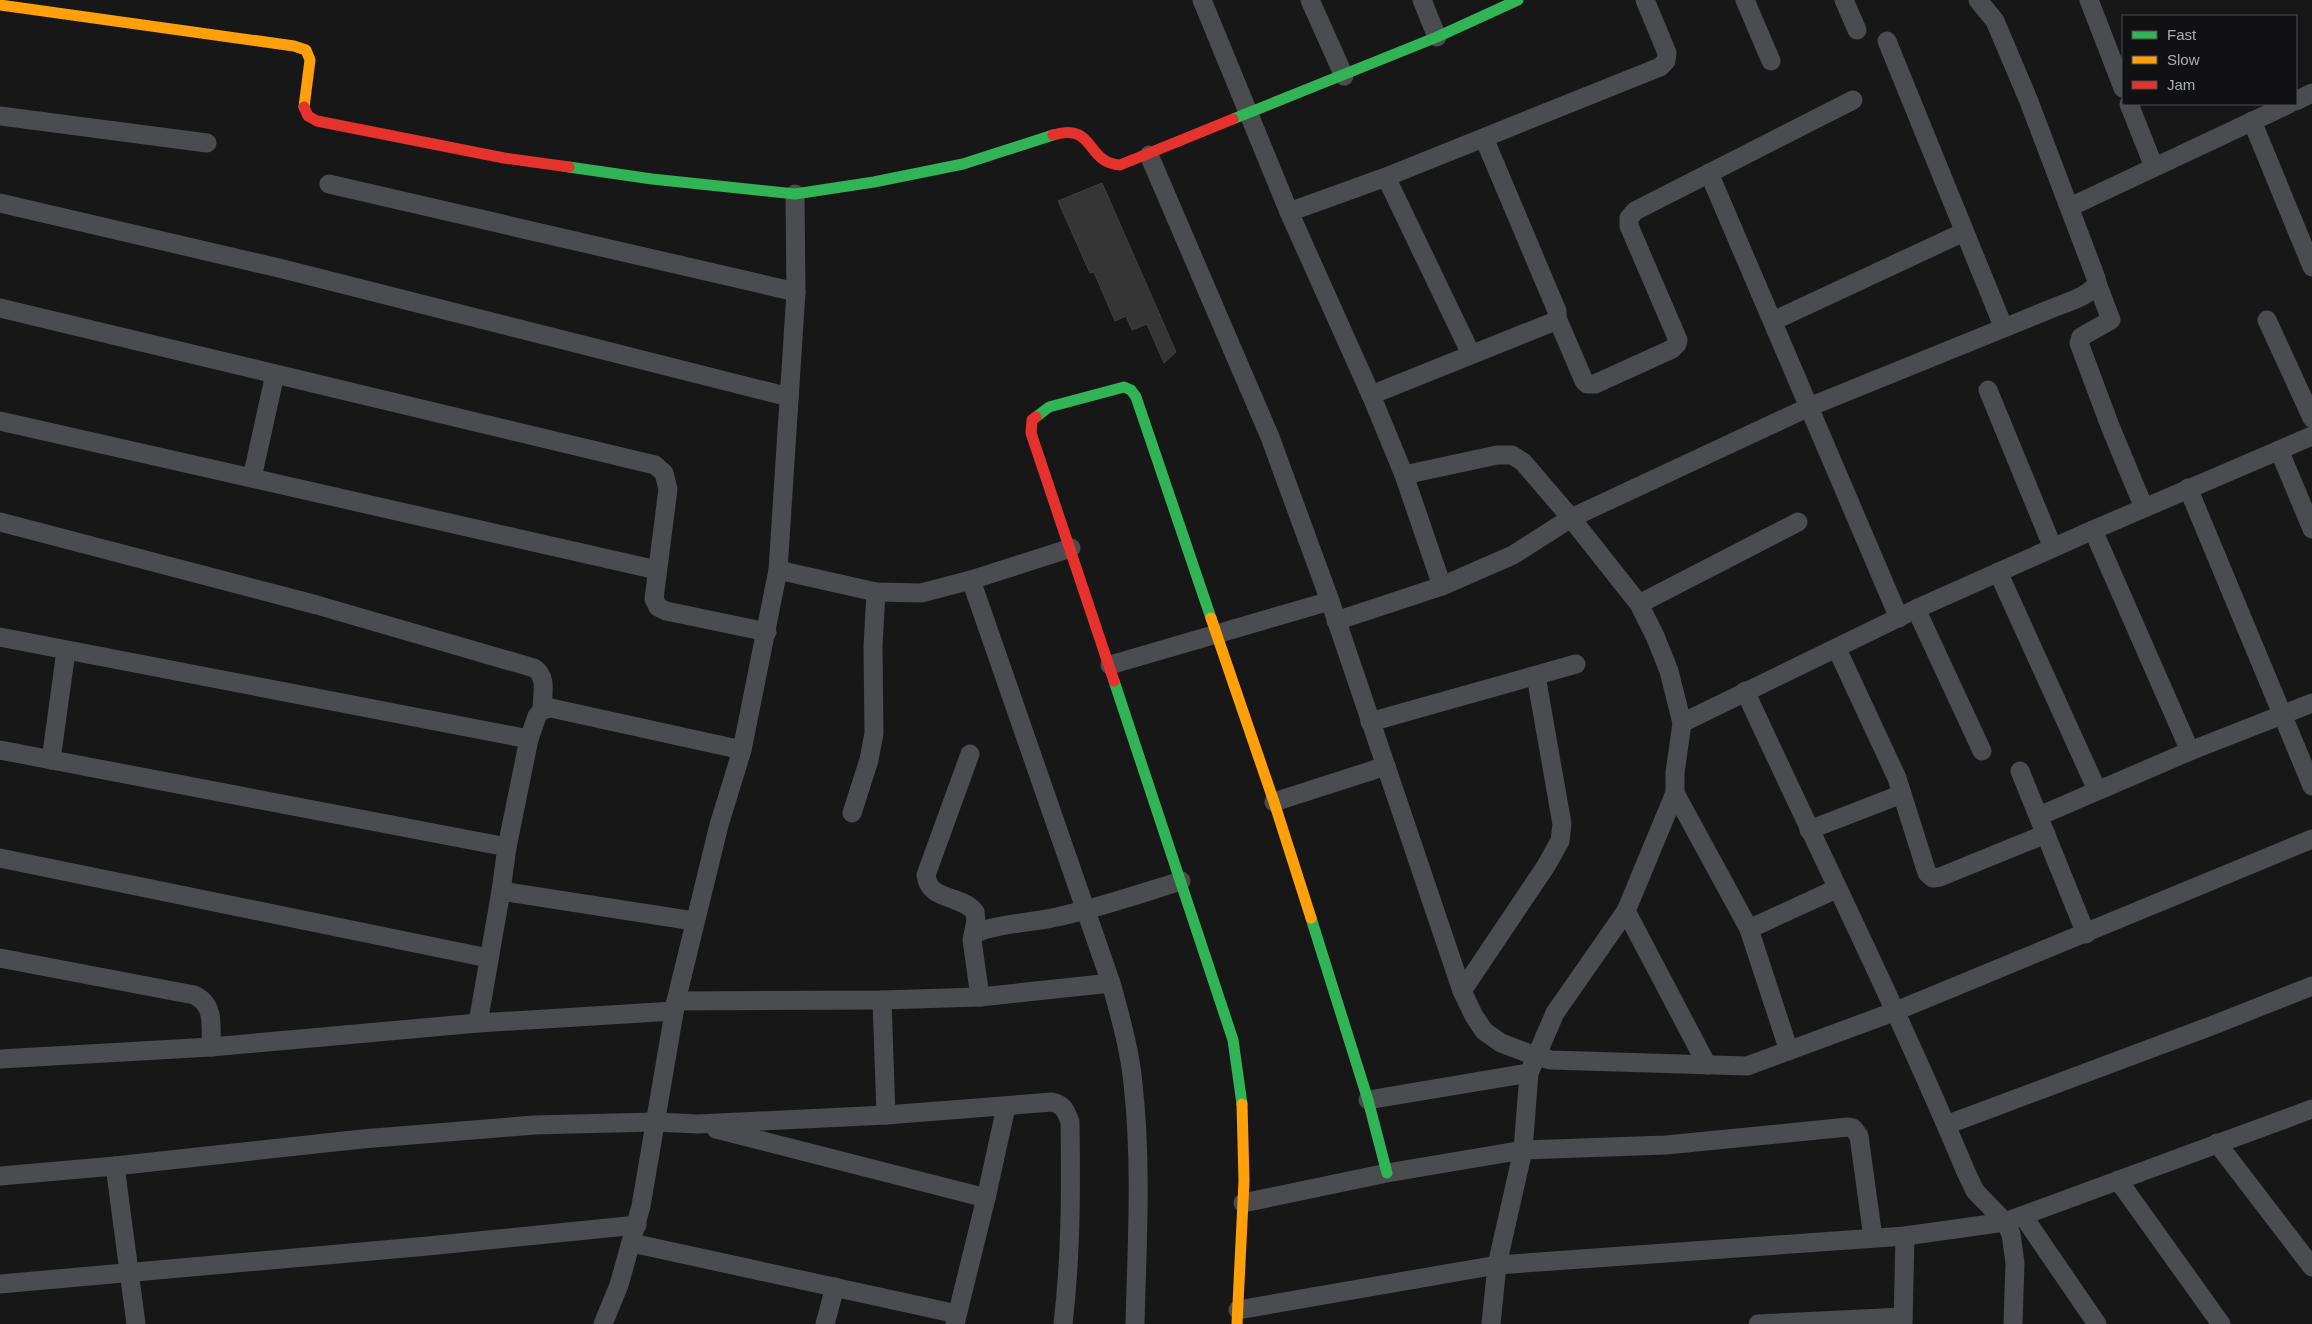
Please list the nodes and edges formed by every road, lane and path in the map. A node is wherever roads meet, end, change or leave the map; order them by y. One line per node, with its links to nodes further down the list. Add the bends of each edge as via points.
1 (1202, 0): 22 (street)
2 (1310, 0): 15 (street)
3 (1422, 0): 12 (street)
4 (1518, 0): 12 (street)
5 (1645, 0): 25 (street, via 1667,53 1666,61 1660,67)
6 (1745, 0): 14 (street)
7 (1844, 0): 11 (street)
8 (1978, 0): 34 (street, via 1995,21)
9 (2089, 0): 16 (street)
10 (0, 6): 32 (street, via 306,50 310,60 304,109 317,121 504,158 652,179)
11 (1857, 30)
12 (1437, 37): 15 (street)
13 (1887, 40): 36 (street)
14 (1771, 61)
15 (1344, 76): 22 (street)
16 (2122, 85)
17 (2312, 93): 19 (street)
18 (1853, 100): 29 (street)
19 (2297, 100)
20 (2129, 105): 28 (street)
21 (2287, 105): 24 (street)
22 (1249, 115): 27 (street); 35 (street)
23 (0, 116): 26 (street)
24 (2252, 121): 28 (street); 37 (street)
25 (1484, 138): 30 (street); 41 (street)
26 (207, 142)
27 (1149, 154): 32 (street, via 1111,166 1104,162 1087,138 1078,132 1067,131 963,164); 72 (street, via 1270,437)
28 (2154, 166): 34 (street)
29 (1709, 173): 41 (street, via 1635,211 1629,218 1629,226 1678,340 1672,349 1595,384 1587,384); 43 (street)
30 (1386, 177): 35 (street); 45 (street)
31 (329, 184): 39 (street)
32 (795, 194): 39 (street)
33 (0, 203): 49 (street, via 279,268)
34 (2070, 207): 38 (street)
35 (1290, 212): 48 (street)
36 (1964, 232): 43 (street); 44 (street)
37 (2312, 267)
38 (2097, 283): 44 (street, via 2089,292); 58 (street, via 2111,320 2081,337 2079,343)
39 (796, 292): 49 (street)
40 (0, 308): 46 (street)
41 (1557, 318): 45 (street)
42 (2267, 320): 51 (street)
43 (1773, 321): 50 (street)
44 (2003, 326): 50 (street)
45 (1471, 354): 48 (street)
46 (275, 374): 56 (street); 66 (street, via 655,465 664,473 668,489)
47 (1988, 390): 65 (street)
48 (1371, 395): 55 (street)
49 (789, 397): 67 (street)
50 (1809, 407): 59 (street); 75 (street)
51 (2312, 418)
52 (0, 421): 56 (street)
53 (2312, 436): 54 (street)
54 (2279, 450): 57 (street); 62 (street)
55 (1404, 475): 59 (street, via 1497,455 1512,455 1523,462); 70 (street)
56 (252, 478): 66 (street)
57 (2188, 488): 58 (street); 88 (street)
58 (2144, 508): 63 (street)
59 (1571, 518): 70 (street, via 1513,555); 73 (street)
60 (0, 522): 87 (street, via 317,605 534,668 544,679)
61 (1798, 522): 73 (street)
62 (2312, 529)
63 (2093, 530): 65 (street); 95 (street)
64 (1071, 548): 69 (street); 78 (street, via 1031,433 1032,420 1050,407 1124,387 1136,397); 83 (street)
65 (2053, 548): 68 (street)
66 (657, 570): 77 (street, via 654,599 658,607)
67 (778, 570): 71 (street); 77 (street)
68 (1998, 572): 74 (street); 101 (street)
69 (971, 580): 71 (street, via 921,593); 115 (street)
70 (1442, 586): 76 (street)
71 (876, 592): 105 (street, via 874,733)
72 (1330, 601): 76 (street); 78 (street)
73 (1639, 604): 90 (street, via 1669,671)
74 (1916, 609): 75 (street); 94 (street)
75 (1899, 618): 80 (street)
76 (1336, 621): 89 (street)
77 (767, 632): 93 (street)
78 (1216, 635): 83 (street); 104 (street)
79 (0, 637): 81 (street)
80 (1837, 648): 85 (street); 103 (street)
81 (66, 651): 91 (street); 97 (street)
82 (1576, 664): 84 (street)
83 (1110, 665): 112 (street)
84 (1536, 676): 89 (street); 125 (street, via 1562,824 1560,841 1531,891)
85 (1745, 691): 90 (street); 107 (street)
86 (2312, 703): 88 (street)
87 (542, 710): 91 (street); 93 (street, via 550,708)
88 (2283, 714): 95 (street); 100 (street)
89 (1370, 722): 98 (street)
90 (1682, 723): 102 (street)
91 (529, 739): 110 (street)
92 (0, 750): 97 (street)
93 (742, 750): 117 (street)
94 (1982, 751)
95 (2190, 751): 101 (street)
96 (970, 754): 119 (street, via 926,875 927,885 933,891 972,909 976,921)
97 (51, 760): 110 (street)
98 (1386, 766): 104 (street); 125 (street)
99 (2020, 771): 106 (street)
100 (2312, 786)
101 (2097, 790): 106 (street)
102 (1675, 792): 116 (street); 118 (street)
103 (1902, 794): 107 (street); 108 (street, via 1927,873 1932,878)
104 (1274, 802): 136 (street)
105 (852, 813)
106 (2039, 816): 108 (street)
107 (1809, 830): 113 (street)
108 (2046, 834): 120 (street)
109 (2312, 839): 120 (street)
110 (507, 847): 114 (street)
111 (0, 858): 122 (street)
112 (1181, 881): 115 (street); 150 (street, via 1234,1040 1241,1074 1244,1106)
113 (1836, 889): 118 (street); 129 (street)
114 (501, 891): 117 (street); 122 (street)
115 (1086, 911): 119 (street); 123 (street)
116 (1626, 911): 134 (street, via 1556,1013); 135 (street)
117 (694, 921): 128 (street)
118 (1749, 929): 132 (street)
119 (974, 934): 126 (street, via 972,940)
120 (2086, 934): 129 (street)
121 (0, 958): 131 (street, via 203,998 210,1013)
122 (488, 958): 130 (street)
123 (1111, 983): 126 (street); 169 (street, via 1133,1083 1137,1224)
124 (2312, 986): 142 (street)
125 (1462, 991): 134 (street, via 1484,1031)
126 (980, 997): 127 (street)
127 (882, 1000): 128 (street); 139 (street)
128 (675, 1006): 130 (street); 140 (street)
129 (1896, 1011): 132 (street); 142 (street)
130 (478, 1023): 131 (street)
131 (212, 1047): 133 (street)
132 (1789, 1051): 135 (street, via 1747,1066)
133 (0, 1059)
134 (1532, 1065): 135 (street, via 1552,1060); 136 (street); 144 (street)
135 (1706, 1065)
136 (1368, 1100): 146 (street)
137 (1006, 1107): 139 (street); 149 (street); 168 (street, via 1052,1102 1060,1104 1070,1122 1071,1221)
138 (2312, 1108): 143 (street)
139 (886, 1115): 141 (street)
140 (655, 1122): 141 (street); 145 (street, via 515,1126); 153 (street)
141 (698, 1124): 149 (street)
142 (1946, 1125): 152 (street, via 1976,1190)
143 (2217, 1142): 148 (street); 158 (street)
144 (1523, 1150): 146 (street); 155 (street, via 1666,1145 1853,1128 1859,1136); 157 (street)
145 (114, 1166): 147 (street); 159 (street)
146 (1387, 1173): 150 (street)
147 (0, 1176)
148 (2118, 1180): 151 (street); 174 (street)
149 (986, 1198): 163 (street)
150 (1243, 1203): 162 (street)
151 (2023, 1216): 152 (street); 173 (street)
152 (2005, 1222): 154 (street); 172 (street, via 2011,1234 2015,1263)
153 (636, 1224): 156 (street); 159 (street)
154 (1905, 1236): 155 (street); 164 (street)
155 (1873, 1238): 157 (street)
156 (632, 1243): 161 (street); 166 (street)
157 (1497, 1265): 162 (street); 170 (street)
158 (2312, 1267)
159 (130, 1273): 160 (street); 165 (street)
160 (0, 1284)
161 (835, 1288): 163 (street); 167 (street)
162 (1237, 1317)
163 (956, 1319)
164 (1903, 1320): 171 (street)
165 (136, 1324)
166 (603, 1324)
167 (825, 1324)
168 (1063, 1324)
169 (1134, 1324)
170 (1491, 1324)
171 (1758, 1324)
172 (2013, 1324)
173 (2097, 1324)
174 (2221, 1324)

